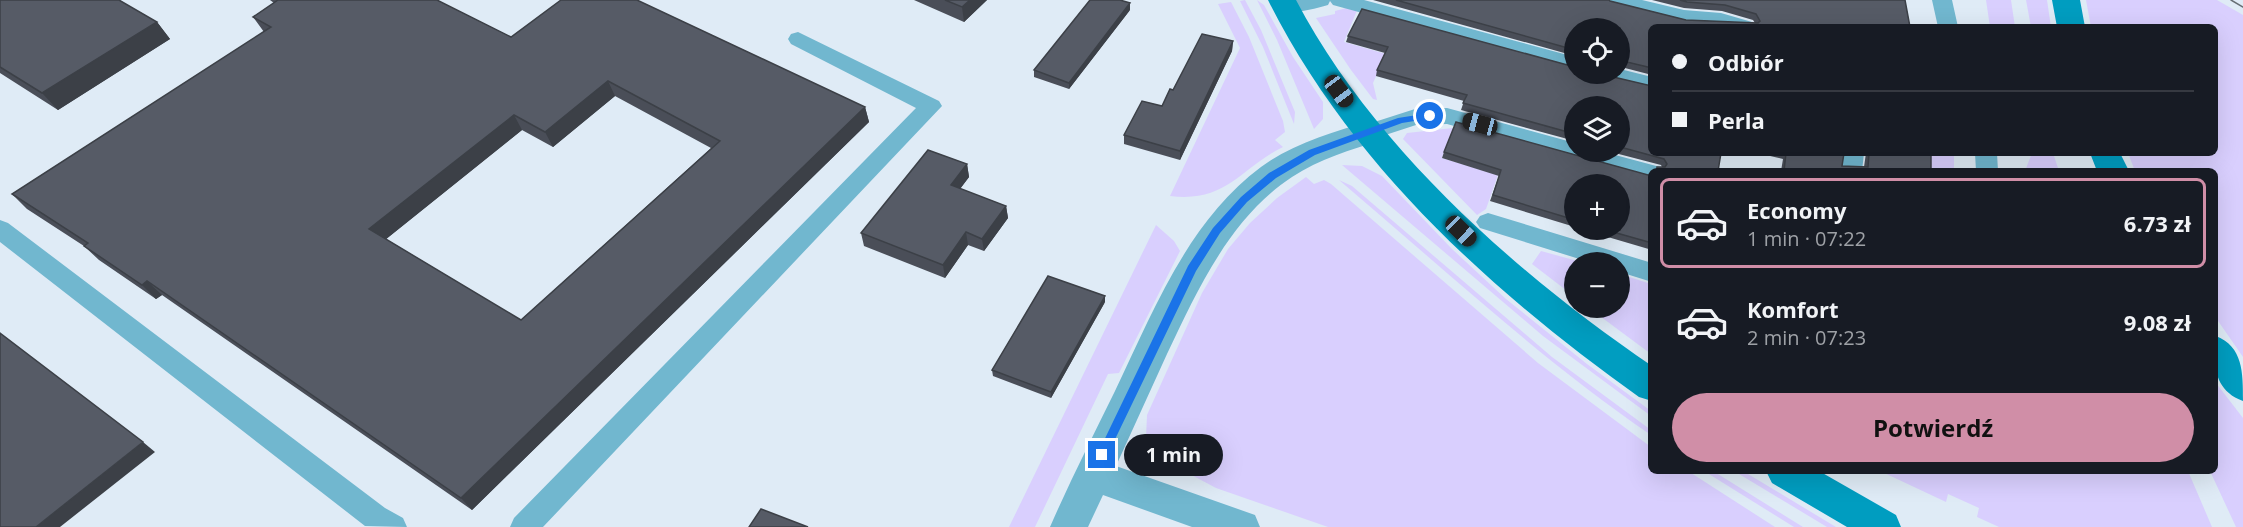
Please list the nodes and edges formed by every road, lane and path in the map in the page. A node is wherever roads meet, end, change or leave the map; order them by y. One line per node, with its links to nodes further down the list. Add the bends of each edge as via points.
1 (1321, 0): 6 (lane)
2 (1340, 0): 11 (lane)
3 (1615, 0): 7 (lane, via 1674,15)
4 (1942, 0): 8 (lane)
5 (2066, 0): 9 (street)
6 (1284, 3): 14 (street, via 1317,60)
7 (1735, 24)
8 (1947, 24)
9 (2070, 24)
10 (798, 39): 29 (lane, via 931,106)
11 (1564, 61)
12 (1630, 79): 13 (lane)
13 (1648, 84)
14 (1370, 132): 15 (lane, via 1415,117 1447,116); 24 (street, via 1486,255 1563,321); 27 (street, via 1312,153 1272,175 1216,231 1183,286)
15 (1564, 148)
16 (1614, 162): 17 (lane)
17 (1648, 172)
18 (1488, 222): 20 (lane)
19 (0, 229): 28 (lane)
20 (1584, 252)
21 (1630, 266): 22 (lane)
22 (1648, 272)
23 (2218, 353): 25 (street)
24 (1648, 383)
25 (2243, 386)
26 (1790, 474): 32 (street)
27 (1093, 475): 30 (street); 31 (street)
28 (375, 524)
29 (524, 527)
30 (1069, 527)
31 (1241, 527)
32 (1882, 527)

